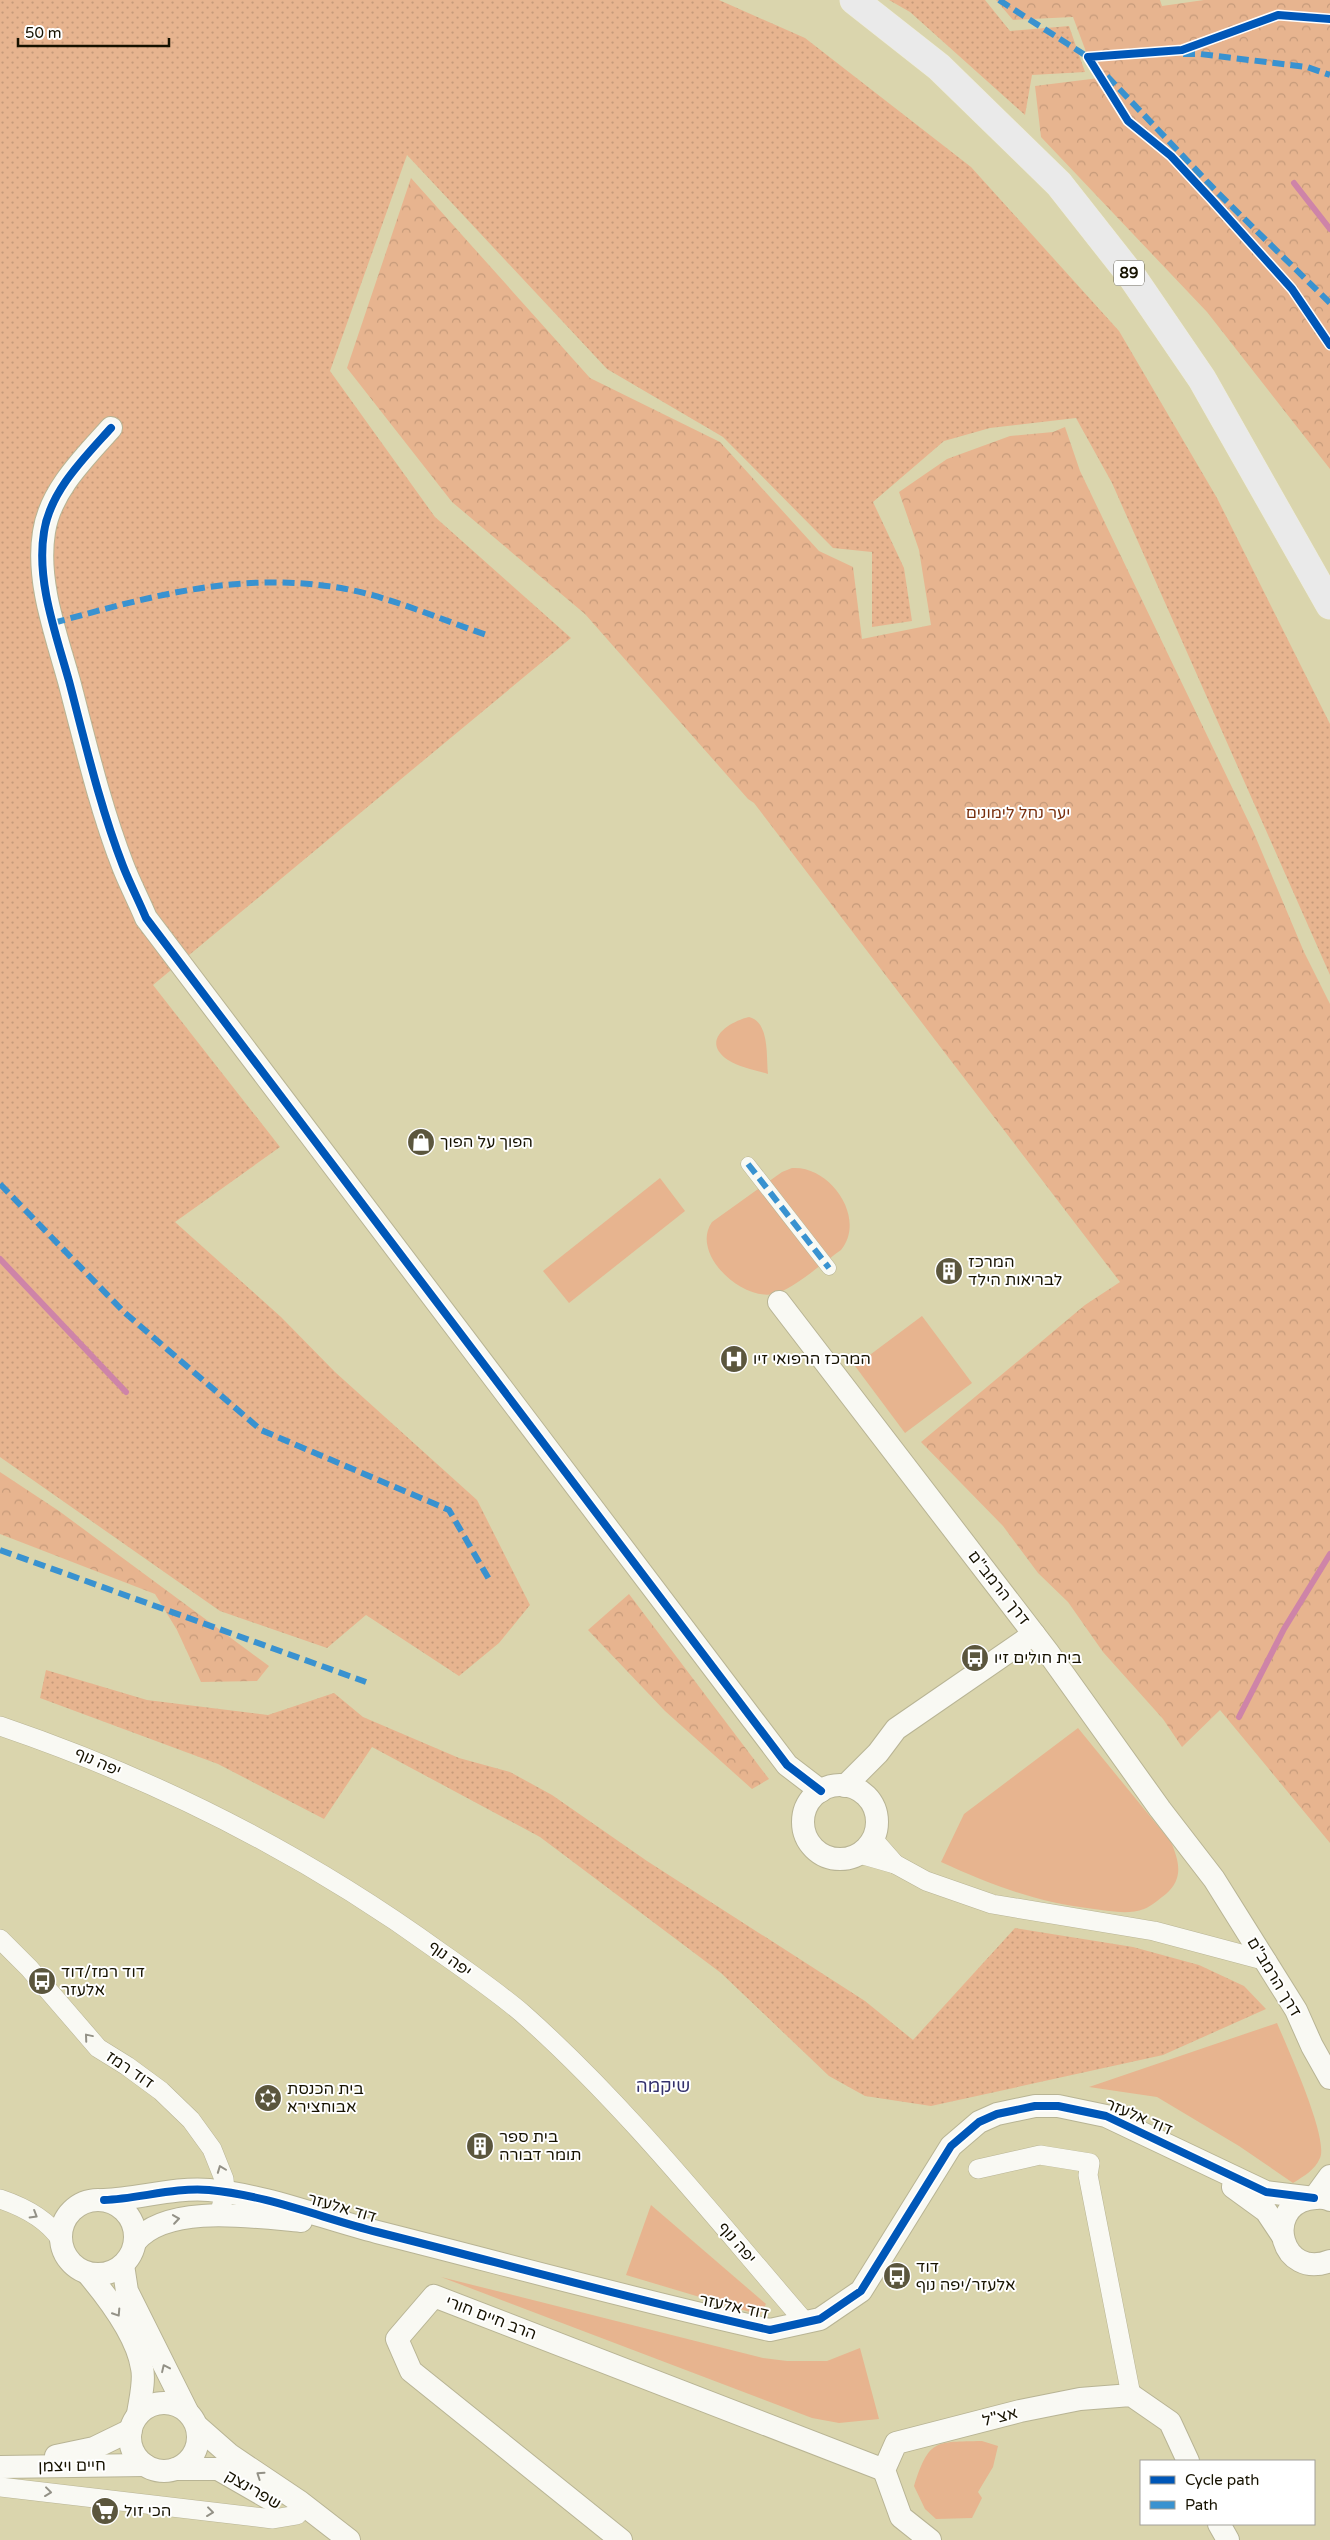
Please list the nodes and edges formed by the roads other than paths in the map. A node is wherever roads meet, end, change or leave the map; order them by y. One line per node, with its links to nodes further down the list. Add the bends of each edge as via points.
1 (854, 0): 3 (highway, 89, via 939,67 1059,184 1133,278 1202,379)
2 (111, 428): 10 (street, via 82,461 53,505 44,530 42,554 45,586 92,766 123,866 146,918)
3 (1330, 605)
4 (748, 1164): 5 (street)
5 (829, 1268)
6 (779, 1302): 7 (street, דרך הרמב"ם)
7 (1041, 1642): 9 (street, via 896,1730); 17 (street, דרך הרמב"ם, via 1214,1879)
8 (0, 1726): 34 (street, יפה נוף, via 77,1753 233,1825 387,1913 452,1960 520,2012 576,2064 646,2139)
9 (878, 1753): 11 (street); 13 (street)
10 (787, 1765): 12 (street); 14 (street)
11 (845, 1786): 12 (street); 13 (street, via 863,1793)
12 (821, 1791): 14 (street)
13 (870, 1800): 15 (street, via 877,1819)
14 (805, 1812): 15 (street, via 806,1836 823,1855 848,1859)
15 (867, 1846): 17 (street, via 926,1881 992,1904 1154,1932)
16 (0, 1939): 22 (street, דוד רמז, one-way to 16, via 222,2170 192,2120 160,2091 98,2048 30,1968)
17 (1267, 1961): 18 (street, דרך הרמב"ם)
18 (1330, 2078)
19 (1175, 2146): 24 (street, דוד אלעזר, via 1266,2192); 28 (street, דוד אלעזר, via 1266,2211); 34 (street, דוד אלעזר, via 1106,2116 1058,2106 1035,2106 997,2114 979,2122 951,2146 861,2291 820,2319)
20 (978, 2169): 35 (street, via 1040,2155 1090,2163 1088,2175)
21 (1330, 2176): 24 (street)
22 (225, 2192): 25 (street, דוד אלעזר, via 186,2190); 26 (street, דוד רמז); 27 (street, דוד אלעזר, via 250,2196)
23 (0, 2199): 29 (street, one-way to 29, via 40,2218)
24 (1322, 2199): 28 (street, via 1303,2200 1288,2212)
25 (104, 2200): 29 (street, via 90,2200 74,2208 60,2230); 30 (street, via 116,2205 129,2217)
26 (219, 2216): 27 (street, דוד אלעזר); 30 (street, דוד אלעזר, one-way to 26, via 144,2231 168,2220)
27 (354, 2226): 34 (street, דוד אלעזר, via 770,2330)
28 (1282, 2235): 32 (street, דוד אלעזר, via 1286,2246 1300,2262)
29 (61, 2240): 33 (street, via 67,2260)
30 (135, 2242): 31 (street)
31 (123, 2265): 33 (street, via 102,2275); 36 (street, one-way to 31, via 127,2292)
32 (1327, 2265)
33 (88, 2274): 37 (street, one-way to 37, via 121,2318 143,2369)
34 (805, 2322)
35 (1131, 2396): 38 (street, via 1170,2422); 42 (street, אצ"ל, via 1080,2399 896,2443)
36 (192, 2419): 37 (street, via 170,2403 159,2403 147,2407); 41 (street, via 198,2447 193,2456); 45 (street, שפרינצק, one-way to 36, via 300,2502 230,2455)
37 (134, 2422): 39 (street, via 131,2448); 40 (street, חיים ויצמן, via 94,2448)
38 (1188, 2460)
39 (144, 2466): 40 (street, חיים ויצמן); 41 (street, via 154,2470)
40 (0, 2467)
41 (176, 2469): 44 (street, שפרינצק, via 218,2469)
42 (884, 2470): 48 (street, הרב חיים חורי, via 434,2296 397,2338 411,2370); 49 (street, via 901,2517)
43 (0, 2487): 44 (street, one-way to 44, via 273,2519)
44 (296, 2515): 45 (street, שפרינצק)
45 (327, 2525): 47 (street, שפרינצק)
46 (1220, 2525): 50 (street)
47 (349, 2540)
48 (621, 2540)
49 (930, 2540)
50 (1228, 2540)

